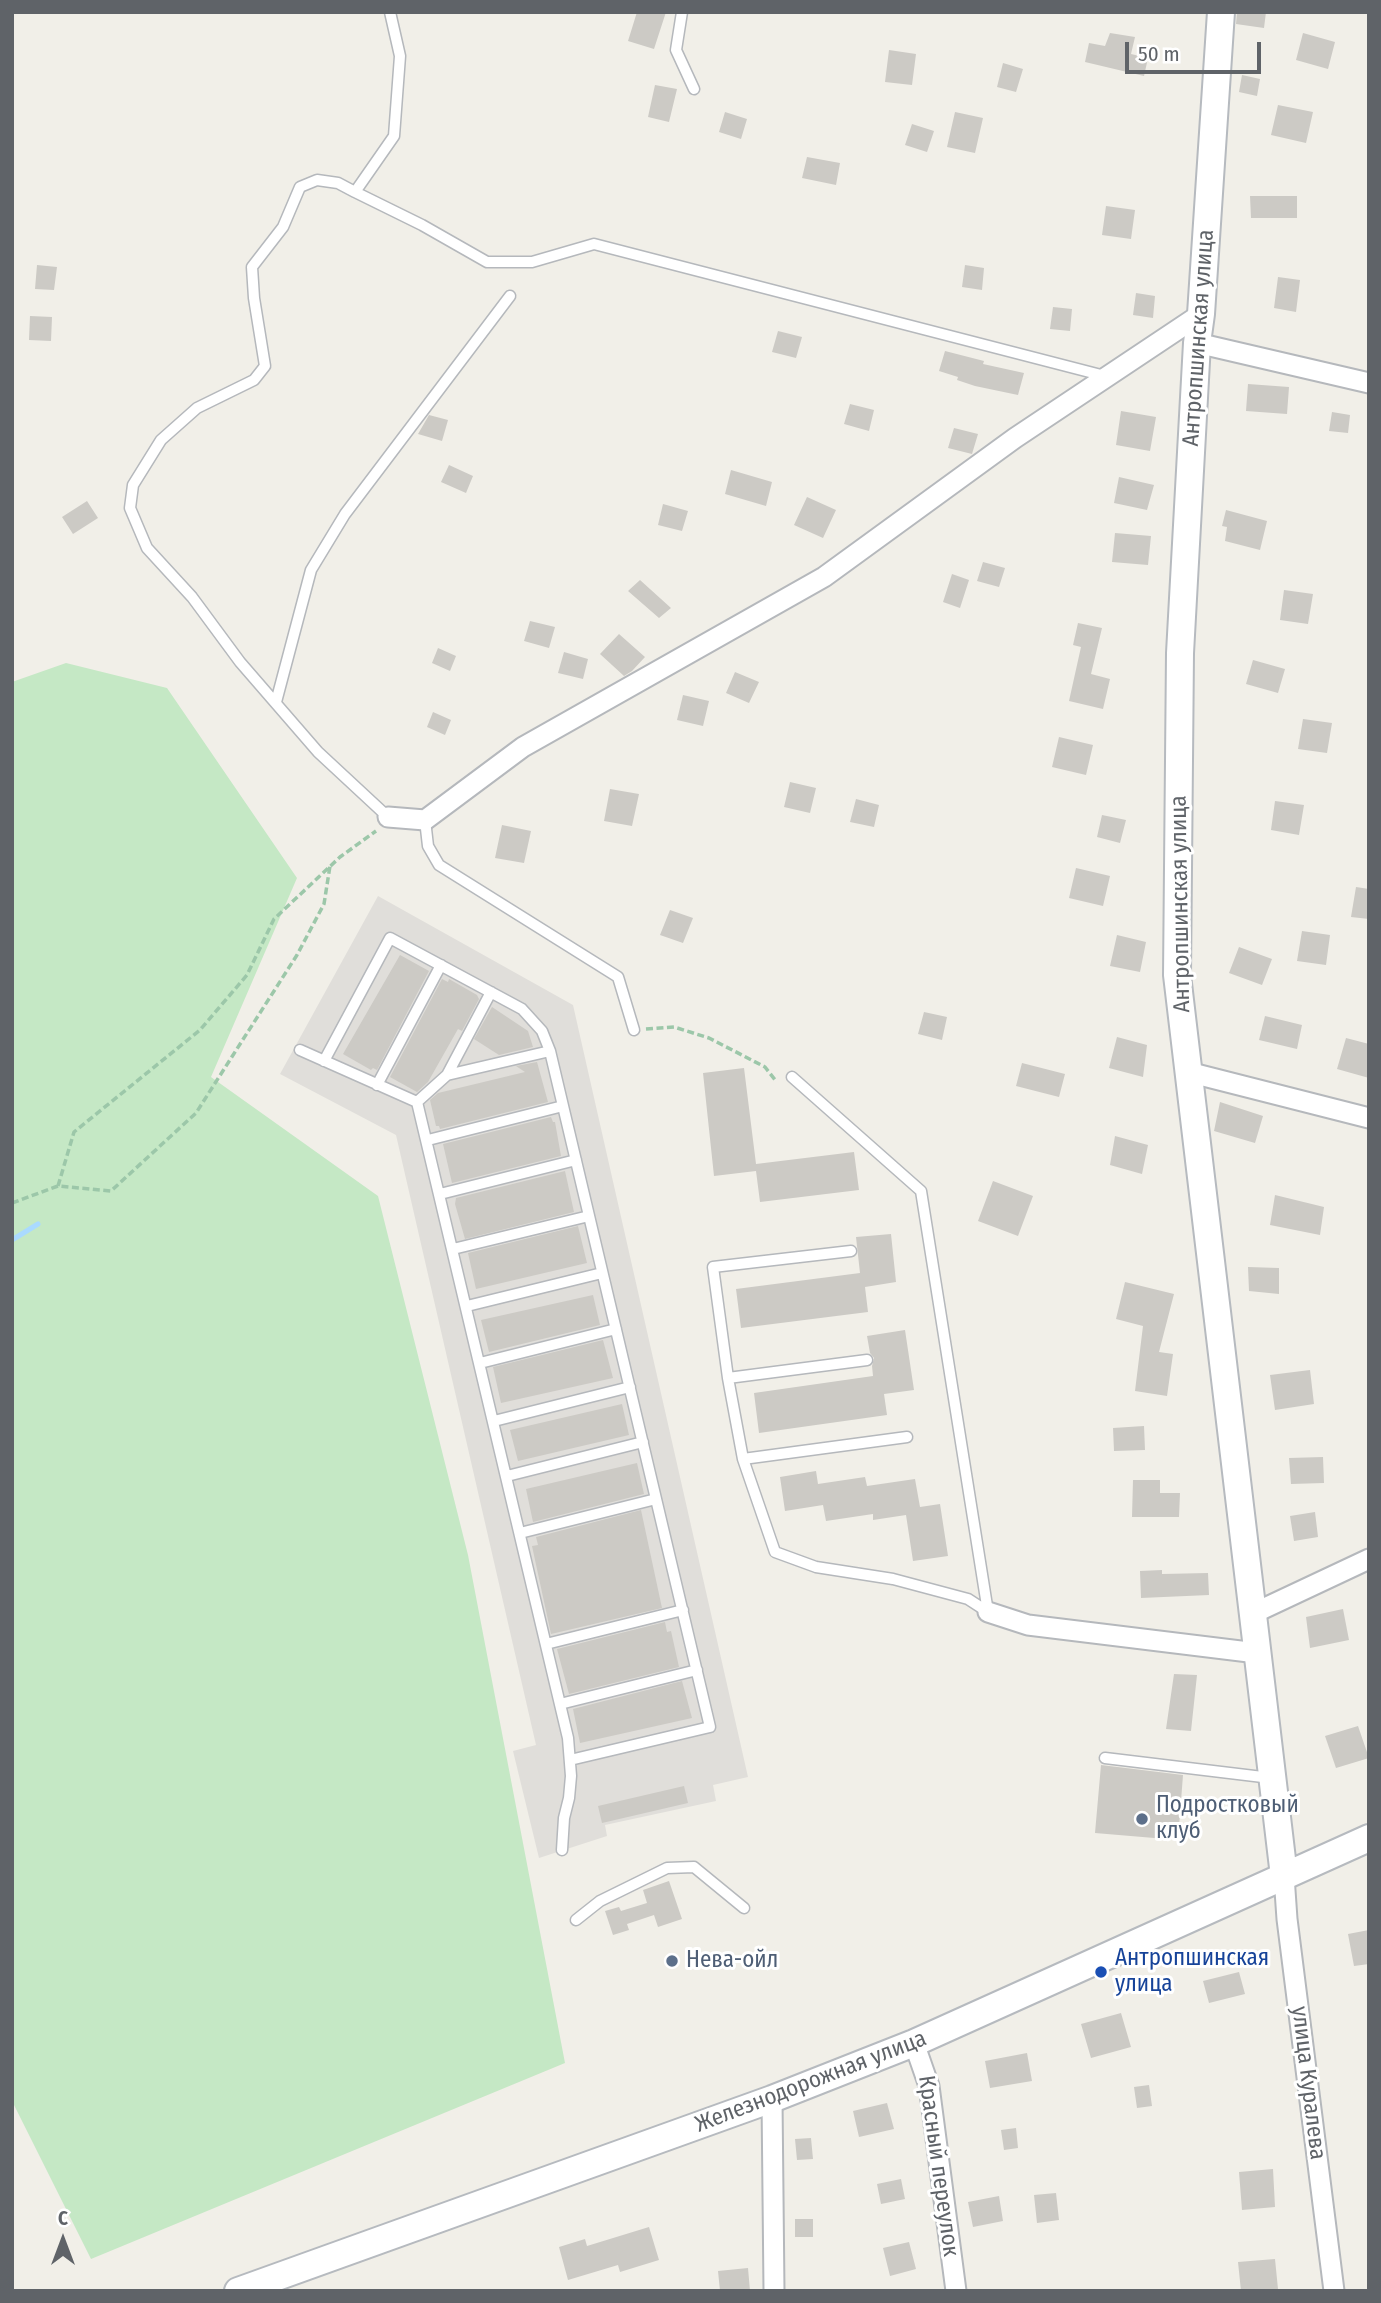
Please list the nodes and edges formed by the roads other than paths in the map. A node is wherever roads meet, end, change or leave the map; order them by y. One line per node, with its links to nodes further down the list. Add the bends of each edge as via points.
1 (390, 12): 5 (lane, via 400,56 394,136)
2 (682, 12): 4 (lane, via 676,50)
3 (1221, 12): 7 (street, Антропшинская улица)
4 (694, 89)
5 (355, 192): 9 (lane, via 487,262 532,262 594,244); 11 (lane, via 317,180 300,187 283,227 252,267 265,366 254,380 197,408 162,440 133,485 130,508 147,548)
6 (510, 296): 11 (lane, via 345,514 311,570)
7 (1201, 314): 8 (street, Антропшинская улица); 9 (street)
8 (1197, 343): 10 (street); 20 (street, Антропшинская улица, via 1180,667 1177,975)
9 (1109, 377): 13 (street, via 1015,438 824,577 523,747)
10 (1369, 383)
11 (276, 702): 12 (lane, via 318,752)
12 (388, 817): 13 (street)
13 (425, 820): 16 (lane, via 428,846 439,865 618,977)
14 (441, 965): 15 (lane); 19 (lane, via 390,938); 23 (lane)
15 (491, 992): 18 (lane, via 522,1009 542,1031); 21 (lane)
16 (634, 1030)
17 (300, 1050): 19 (lane)
18 (550, 1051): 21 (lane); 25 (lane)
19 (324, 1061): 23 (lane)
20 (1188, 1072): 26 (street); 50 (street, Антропшинская улица)
21 (447, 1075): 24 (lane)
22 (792, 1076): 49 (lane, via 921,1191)
23 (377, 1085): 24 (lane)
24 (417, 1102): 27 (lane)
25 (563, 1106): 27 (lane); 28 (lane)
26 (1369, 1118)
27 (428, 1140): 29 (lane)
28 (576, 1160): 29 (lane); 30 (lane)
29 (440, 1194): 31 (lane)
30 (589, 1216): 31 (lane); 33 (lane)
31 (453, 1249): 34 (lane)
32 (851, 1251): 38 (lane, via 713,1267)
33 (603, 1273): 34 (lane); 35 (lane)
34 (467, 1306): 37 (lane)
35 (616, 1329): 37 (lane); 39 (lane)
36 (866, 1360): 38 (lane)
37 (480, 1363): 40 (lane)
38 (727, 1377): 43 (lane)
39 (629, 1387): 40 (lane); 42 (lane)
40 (494, 1421): 44 (lane)
41 (908, 1437): 43 (lane)
42 (643, 1442): 44 (lane); 45 (lane)
43 (743, 1459): 49 (lane, via 775,1552 816,1567 893,1579 968,1599)
44 (507, 1476): 46 (lane)
45 (656, 1499): 46 (lane); 48 (lane)
46 (520, 1533): 51 (lane)
47 (1369, 1559): 50 (street)
48 (682, 1610): 51 (lane); 53 (lane)
49 (988, 1612): 52 (street, via 1028,1625)
50 (1252, 1614): 52 (street, Антропшинская улица)
51 (546, 1644): 54 (lane)
52 (1257, 1653): 57 (street, Антропшинская улица)
53 (697, 1670): 54 (lane); 56 (lane, via 710,1727)
54 (560, 1704): 56 (lane)
55 (1105, 1758): 57 (lane)
56 (570, 1760): 59 (lane)
57 (1274, 1778): 60 (street, Антропшинская улица)
58 (1369, 1838): 60 (street, Железнодорожная улица)
59 (562, 1850)
60 (1284, 1876): 63 (street, Железнодорожная улица); 68 (street, улица Куралева)
61 (744, 1908): 62 (lane, via 694,1867 667,1868 600,1901)
62 (576, 1920)
63 (914, 2043): 64 (street, Железнодорожная улица); 67 (street, Красный переулок, via 929,2086)
64 (772, 2099): 65 (street, Железнодорожная улица); 66 (street)
65 (239, 2291)
66 (774, 2291)
67 (956, 2291)
68 (1334, 2291)

